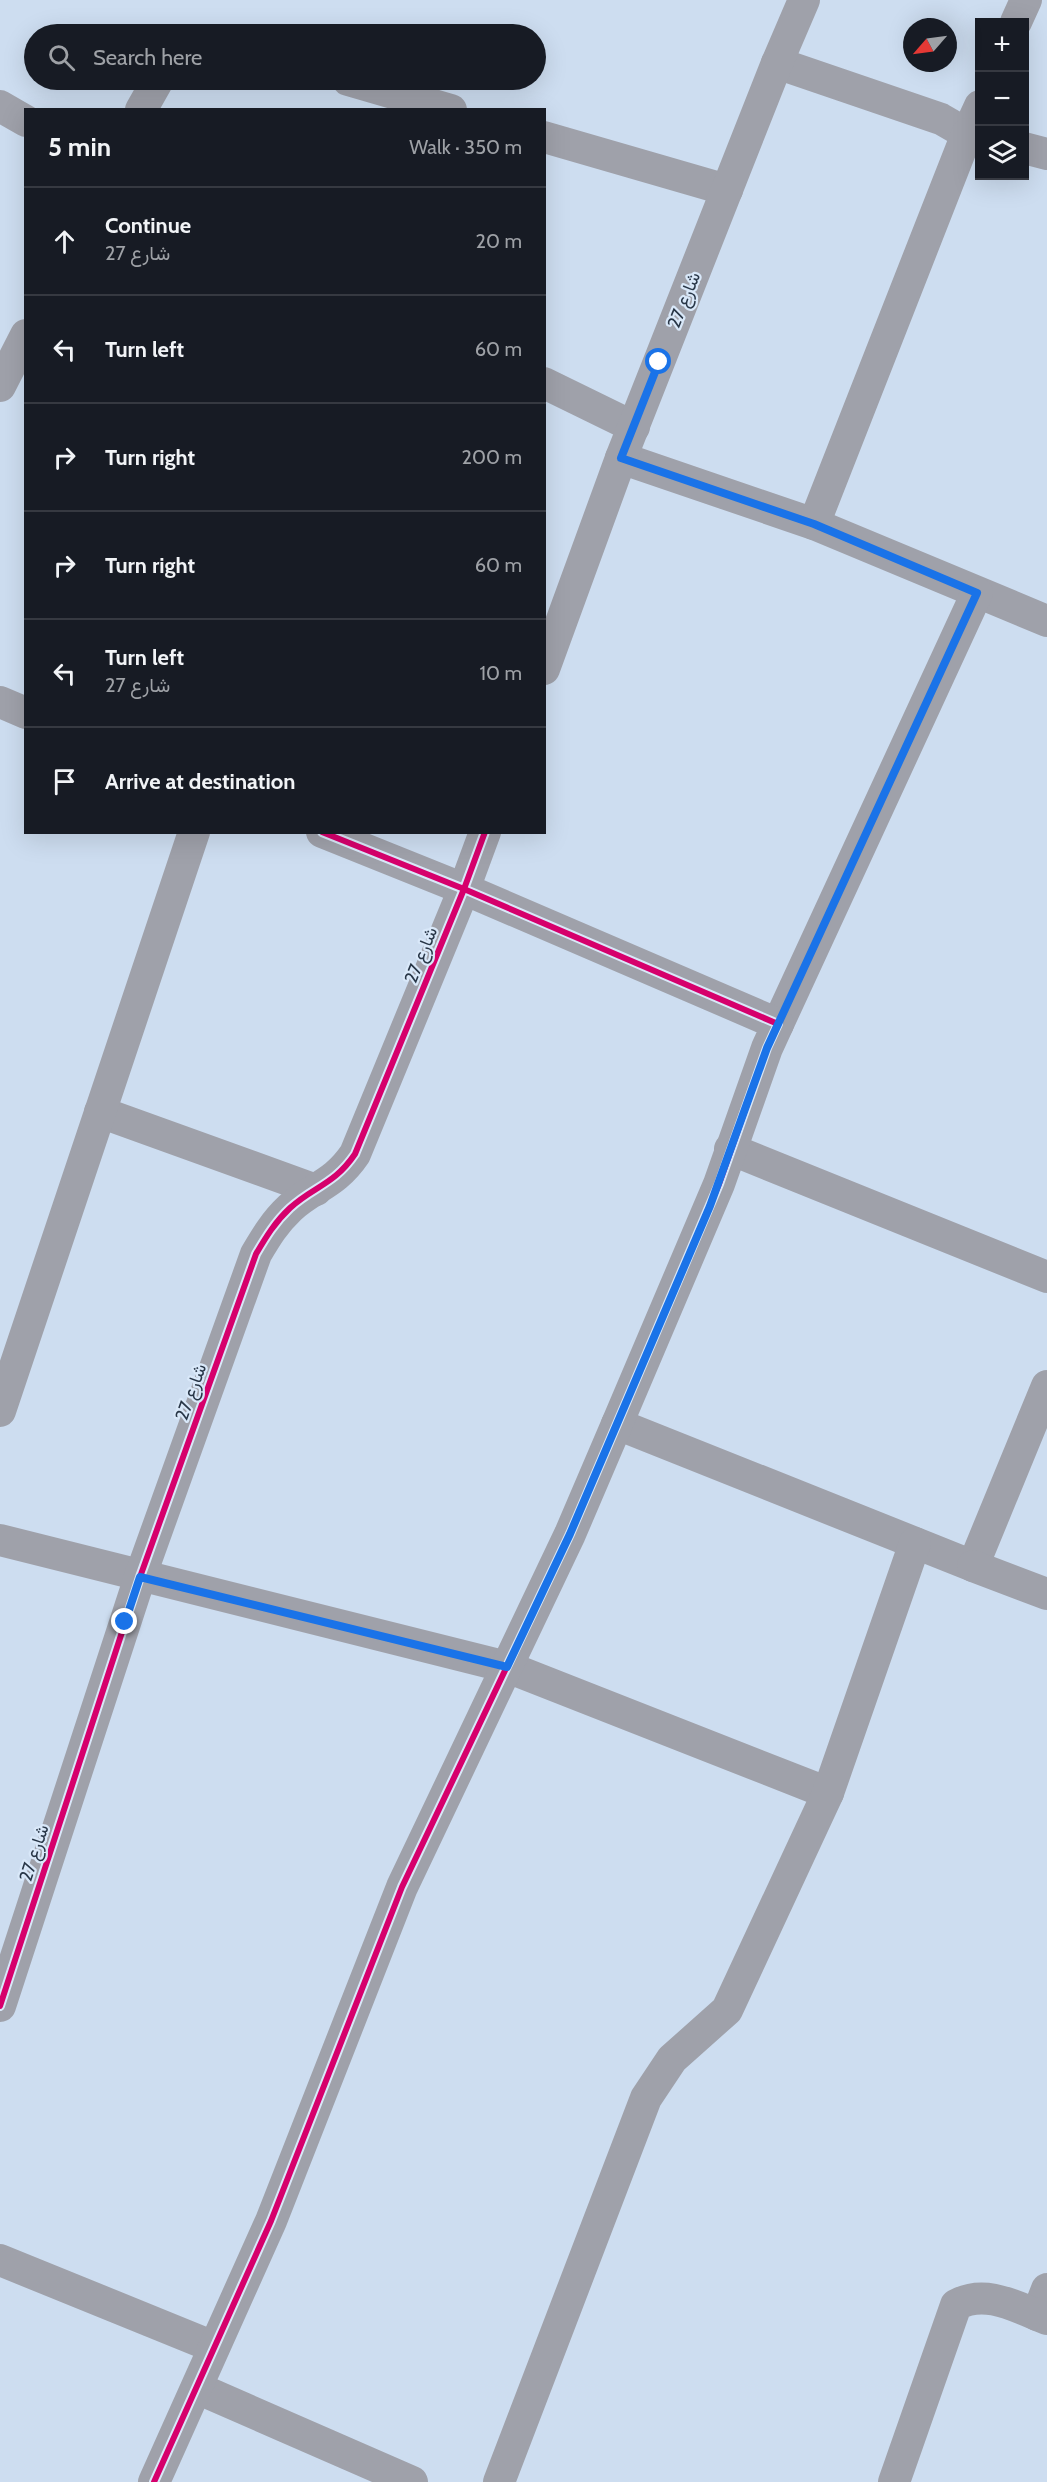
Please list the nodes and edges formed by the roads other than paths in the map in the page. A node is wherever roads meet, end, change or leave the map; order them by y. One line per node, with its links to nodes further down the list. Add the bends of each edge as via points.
1 (804, 0): 4 (street, شارع 27)
2 (1026, 0): 3 (street)
3 (1018, 18)
4 (777, 63): 11 (street, via 941,119); 15 (street, شارع 27)
5 (152, 90): 8 (street)
6 (382, 90): 9 (street)
7 (0, 106): 10 (street)
8 (142, 108)
9 (444, 108)
10 (24, 120)
11 (975, 125): 21 (street)
12 (546, 138): 15 (street)
13 (1029, 149): 14 (street)
14 (1047, 154)
15 (727, 190): 19 (street, شارع 27)
16 (24, 339): 18 (street)
17 (546, 384): 19 (street)
18 (0, 386)
19 (634, 427): 20 (street, شارع 27)
20 (621, 458): 21 (street); 24 (street, شارع 27)
21 (814, 524): 22 (street)
22 (977, 593): 23 (street); 31 (street)
23 (1047, 621)
24 (546, 664)
25 (0, 702): 26 (street)
26 (24, 712)
27 (193, 834): 32 (street)
28 (327, 834): 30 (street)
29 (484, 834): 30 (street, شارع 27)
30 (464, 889): 31 (street); 34 (street, شارع 27, via 355,1154 344,1169)
31 (778, 1023): 33 (street)
32 (100, 1112): 34 (street); 37 (street)
33 (730, 1149): 35 (street); 38 (street, via 719,1184)
34 (316, 1190): 42 (street, شارع 27, via 291,1207 256,1254)
35 (1047, 1277)
36 (1047, 1386): 41 (street)
37 (0, 1409)
38 (618, 1424): 40 (street); 44 (street)
39 (0, 1540): 42 (street)
40 (915, 1543): 41 (street); 45 (street)
41 (974, 1566): 43 (street)
42 (140, 1577): 44 (street); 46 (street, شارع 27)
43 (1047, 1594)
44 (507, 1667): 45 (street); 49 (street, via 402,1887 271,2221)
45 (828, 1793): 53 (street, via 727,2010 672,2059 646,2098)
46 (0, 2006)
47 (0, 2260): 49 (street)
48 (1044, 2308): 54 (street, via 983,2297 967,2299 956,2306)
49 (214, 2347): 50 (street)
50 (196, 2388): 51 (street); 52 (street)
51 (154, 2482)
52 (412, 2482)
53 (499, 2482)
54 (894, 2482)

